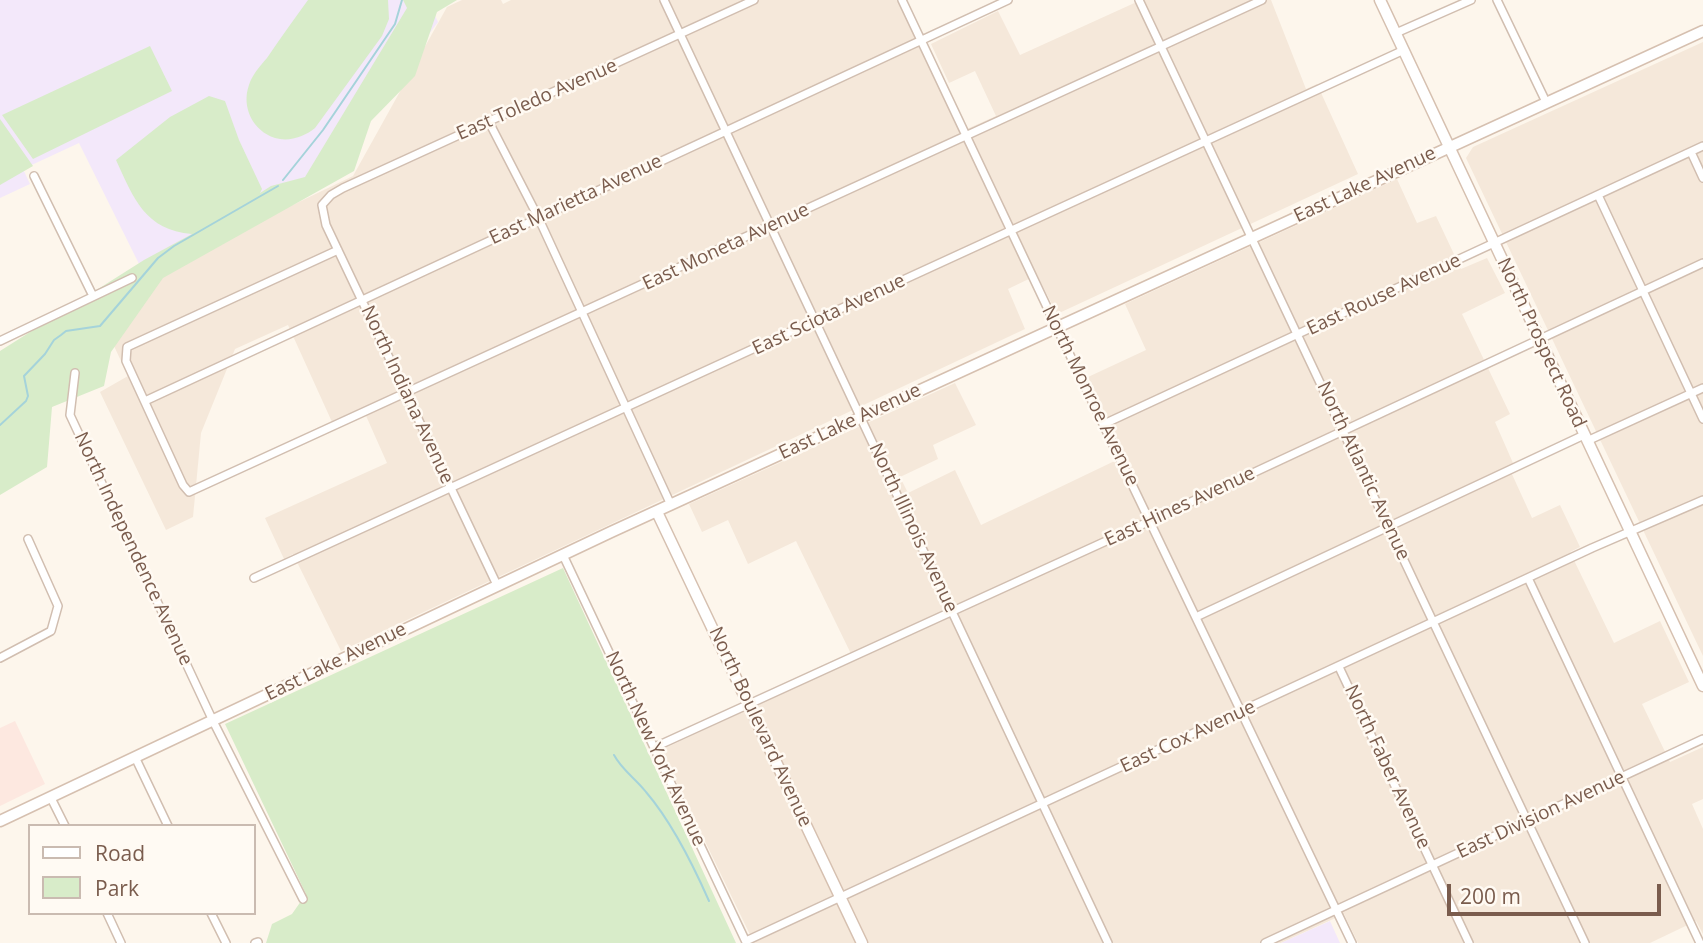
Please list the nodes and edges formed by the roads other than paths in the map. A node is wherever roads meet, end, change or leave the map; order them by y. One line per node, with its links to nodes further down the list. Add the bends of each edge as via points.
1 (664, 0): 12 (street, North Illinois Avenue)
2 (754, 0): 12 (street, East Toledo Avenue)
3 (902, 0): 13 (street, North Monroe Avenue)
4 (1008, 0): 13 (street, East Marietta Avenue)
5 (1139, 0): 14 (street, North Atlantic Avenue)
6 (1262, 0): 14 (street, East Moneta Avenue)
7 (1380, 0): 11 (street, North Prospect Road)
8 (1471, 0): 11 (street)
9 (1497, 0): 16 (street)
10 (1703, 31): 16 (street, East Lake Avenue)
11 (1396, 33): 15 (street, North Prospect Road)
12 (681, 35): 17 (street, East Toledo Avenue); 18 (street, North Illinois Avenue)
13 (921, 40): 18 (street, East Marietta Avenue); 19 (street, North Monroe Avenue)
14 (1161, 47): 19 (street, East Moneta Avenue); 20 (street, North Atlantic Avenue)
15 (1404, 50): 20 (street, East Sciota Avenue); 22 (street, North Prospect Road)
16 (1546, 103): 22 (street, East Lake Avenue)
17 (489, 122): 27 (street, East Toledo Avenue, via 343,188); 28 (street)
18 (726, 131): 28 (street, East Marietta Avenue); 29 (street, North Illinois Avenue)
19 (967, 136): 29 (street, East Moneta Avenue); 30 (street, North Monroe Avenue)
20 (1206, 142): 30 (street, East Sciota Avenue); 31 (street, North Atlantic Avenue)
21 (1703, 146): 23 (street, East Rouse Avenue)
22 (1449, 147): 31 (street, East Lake Avenue); 32 (street, North Prospect Road)
23 (1690, 152): 25 (street); 26 (street, East Rouse Avenue)
24 (34, 176): 37 (street)
25 (1703, 178)
26 (1598, 195): 32 (street, East Rouse Avenue); 36 (street)
27 (322, 205): 33 (street, North Indiana Avenue)
28 (538, 217): 38 (street, East Marietta Avenue); 39 (street)
29 (770, 226): 39 (street, East Moneta Avenue); 40 (street, North Illinois Avenue)
30 (1011, 231): 40 (street, East Sciota Avenue); 41 (street, North Monroe Avenue)
31 (1251, 237): 41 (street, East Lake Avenue); 42 (street, North Atlantic Avenue)
32 (1494, 244): 42 (street, East Rouse Avenue); 43 (street, North Prospect Road)
33 (338, 250): 38 (street, North Indiana Avenue); 49 (street, via 127,347 126,361)
34 (1703, 263): 36 (street, East Hines Avenue)
35 (132, 278): 37 (street)
36 (1643, 291): 43 (street, East Hines Avenue); 48 (street)
37 (93, 296): 44 (street)
38 (362, 300): 47 (street, North Indiana Avenue); 49 (street, East Marietta Avenue)
39 (582, 314): 47 (street, East Moneta Avenue); 50 (street)
40 (816, 322): 50 (street, East Sciota Avenue); 51 (street, North Illinois Avenue)
41 (1056, 326): 51 (street, East Lake Avenue); 53 (street, North Monroe Avenue)
42 (1298, 335): 53 (street, East Rouse Avenue); 54 (street, North Atlantic Avenue)
43 (1539, 340): 54 (street, East Hines Avenue); 55 (street, North Prospect Road)
44 (0, 341)
45 (75, 373): 76 (street, North Independence Avenue, via 70,415)
46 (1703, 388): 48 (street)
47 (406, 394): 49 (street, East Moneta Avenue, via 189,492); 56 (street, North Indiana Avenue)
48 (1691, 394): 52 (street); 55 (street)
49 (145, 401)
50 (627, 408): 56 (street, East Sciota Avenue); 58 (street)
51 (861, 417): 58 (street, East Lake Avenue); 68 (street, North Illinois Avenue)
52 (1703, 419)
53 (1104, 424): 60 (street, North Monroe Avenue)
54 (1344, 431): 60 (street, East Hines Avenue); 61 (street, North Atlantic Avenue)
55 (1586, 438): 61 (street); 62 (street, North Prospect Road)
56 (451, 487): 65 (street, East Sciota Avenue); 67 (street, North Indiana Avenue)
57 (1703, 500): 62 (street, East Cox Avenue)
58 (671, 505): 59 (street, East Lake Avenue)
59 (657, 512): 64 (street, East Lake Avenue); 74 (street, North Boulevard Avenue)
60 (1150, 521): 68 (street, East Hines Avenue); 69 (street, North Monroe Avenue)
61 (1389, 526): 69 (street); 70 (street, North Atlantic Avenue)
62 (1631, 533): 66 (street, East Cox Avenue); 73 (street, North Prospect Road)
63 (28, 539): 71 (street, via 58,606 51,631)
64 (563, 555): 67 (street, East Lake Avenue); 78 (street, North New York Avenue)
65 (254, 578)
66 (1528, 579): 70 (street, East Cox Avenue); 80 (street)
67 (497, 585): 76 (street, East Lake Avenue)
68 (952, 612): 74 (street, East Hines Avenue); 82 (street, North Illinois Avenue)
69 (1196, 617): 75 (street, North Monroe Avenue)
70 (1435, 622): 72 (street, East Cox Avenue); 84 (street, North Atlantic Avenue)
71 (0, 658)
72 (1339, 667): 75 (street, East Cox Avenue); 87 (street, North Faber Avenue)
73 (1703, 686)
74 (749, 705): 78 (street, East Hines Avenue); 88 (street, North Boulevard Avenue)
75 (1241, 712): 82 (street, East Cox Avenue); 90 (street, North Monroe Avenue)
76 (213, 721): 79 (street, East Lake Avenue); 89 (street, North Independence Avenue)
77 (1703, 739): 80 (street, East Division Avenue)
78 (655, 747): 93 (street, North New York Avenue)
79 (135, 757): 81 (street, East Lake Avenue); 86 (street)
80 (1623, 776): 84 (street, East Division Avenue); 102 (street)
81 (51, 798): 83 (street, East Lake Avenue); 85 (street)
82 (1043, 804): 88 (street, East Cox Avenue); 97 (street, North Illinois Avenue)
83 (0, 821)
84 (1528, 822): 87 (street, East Division Avenue); 101 (street, North Atlantic Avenue)
85 (64, 824)
86 (168, 824)
87 (1433, 865): 90 (street, East Division Avenue); 100 (street, North Faber Avenue)
88 (840, 897): 93 (street, East Cox Avenue); 96 (street, North Boulevard Avenue)
89 (303, 899)
90 (1337, 909): 98 (street, East Division Avenue); 99 (street, North Monroe Avenue)
91 (108, 915): 94 (street)
92 (212, 915): 95 (street)
93 (746, 942)
94 (121, 943)
95 (226, 943)
96 (862, 943)
97 (1108, 943)
98 (1265, 943)
99 (1352, 943)
100 (1469, 943)
101 (1585, 943)
102 (1700, 943)

